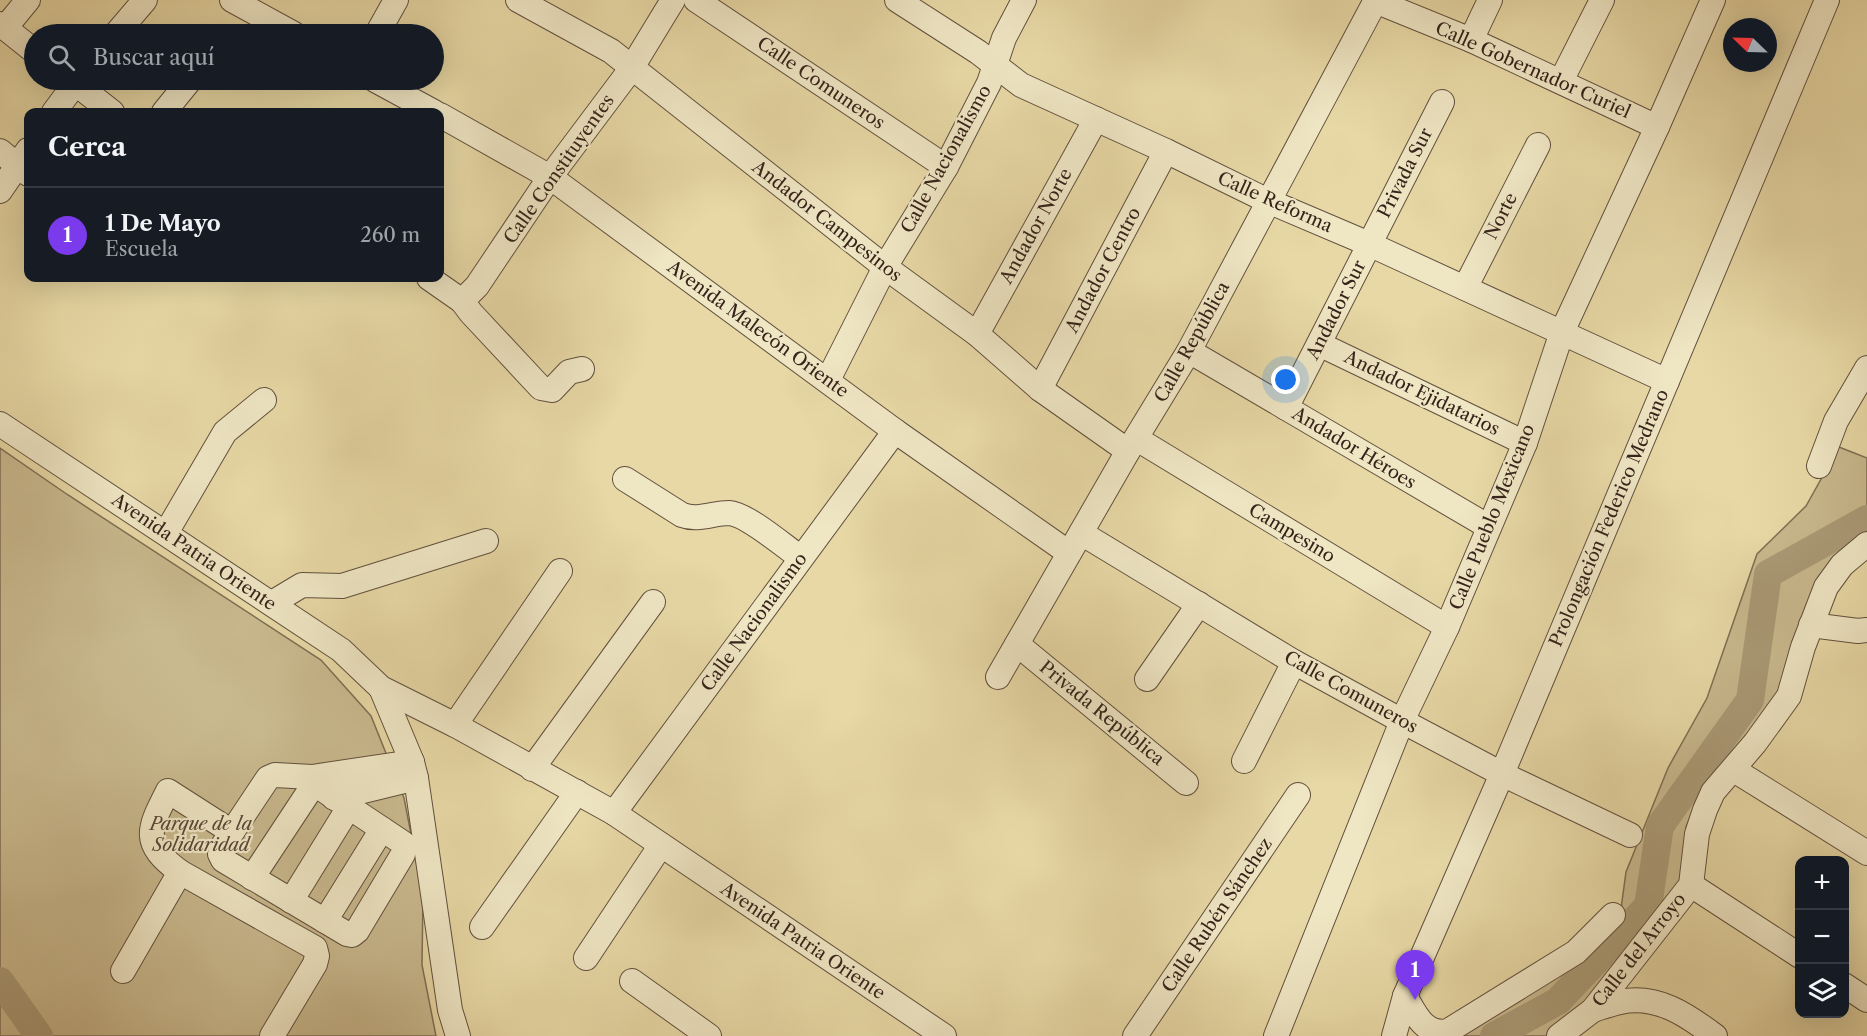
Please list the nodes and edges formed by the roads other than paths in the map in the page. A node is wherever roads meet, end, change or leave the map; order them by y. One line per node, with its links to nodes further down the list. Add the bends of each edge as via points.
1 (28, 0): 18 (street)
2 (145, 0): 15 (street)
3 (232, 0): 16 (street)
4 (396, 0): 17 (street)
5 (519, 0): 22 (street, Andador Campesinos, via 611,51)
6 (672, 0): 22 (street, Calle Constituyentes)
7 (696, 0): 39 (street, Calle Comuneros)
8 (897, 0): 21 (street, Calle Reforma)
9 (1024, 0): 21 (street, Calle Nacionalismo)
10 (1376, 0): 19 (street, Calle Gobernador Curiel); 42 (street, Calle República)
11 (1490, 0): 19 (street)
12 (1602, 0): 23 (street)
13 (1713, 0): 35 (street, Calle Pueblo Mexicano)
14 (1827, 0): 55 (street, Prolongación Federico Medrano)
15 (125, 24)
16 (276, 24)
17 (383, 24)
18 (2, 26): 20 (street)
19 (1471, 40): 23 (street, Calle Gobernador Curiel)
20 (24, 43)
21 (995, 65): 34 (street, Calle Reforma, via 1021,85); 39 (street, Calle Nacionalismo)
22 (631, 69): 40 (street, Calle Constituyentes); 44 (street, Andador Campesinos)
23 (1561, 81): 35 (street, Calle Gobernador Curiel)
24 (68, 90): 29 (street)
25 (85, 90): 30 (street)
26 (182, 90): 31 (street)
27 (393, 90): 32 (street)
28 (1442, 102): 43 (street, Privada Sur)
29 (57, 108)
30 (107, 108)
31 (167, 108)
32 (427, 108)
33 (444, 118): 40 (street, Avenida Malecón Oriente)
34 (1096, 119): 37 (street, Calle Reforma); 49 (street, Andador Norte)
35 (1657, 127): 48 (street, Calle Pueblo Mexicano)
36 (1538, 145): 46 (street, Norte)
37 (1166, 151): 42 (street, Calle Reforma); 56 (street, Andador Centro)
38 (19, 160): 41 (street)
39 (945, 167): 44 (street, Calle Nacionalismo)
40 (550, 177): 47 (street, Calle Constituyentes, via 477,286); 54 (street, Avenida Malecón Oriente)
41 (0, 191)
42 (1268, 201): 43 (street, Calle Reforma); 51 (street, Calle República)
43 (1369, 244): 46 (street, Calle Reforma); 50 (street, Andador Sur)
44 (885, 267): 49 (street, Andador Campesinos); 54 (street, Calle Nacionalismo)
45 (435, 282): 47 (street)
46 (1465, 288): 48 (street, Calle Reforma)
47 (462, 301): 53 (street, via 541,388 552,390 569,372)
48 (1562, 332): 55 (street, Calle Reforma); 61 (street, Calle Pueblo Mexicano)
49 (977, 334): 56 (street, Andador Campesinos)
50 (1319, 344): 58 (street, Andador Sur); 61 (street, Andador Ejidatarios)
51 (1189, 351): 58 (street, Andador Héroes); 62 (street, Calle República)
52 (1867, 368): 63 (street, via 1836,421)
53 (582, 369)
54 (828, 380): 60 (street, Avenida Malecón Oriente)
55 (1666, 381): 89 (street, Prolongación Federico Medrano)
56 (1040, 389): 62 (street, Andador Campesinos)
57 (264, 400): 66 (street, via 225,432)
58 (1286, 408): 65 (street, Andador Héroes)
59 (0, 424): 66 (street, Avenida Patria Oriente)
60 (895, 431): 68 (street, Avenida Malecón Oriente); 70 (street, Calle Nacionalismo)
61 (1525, 443): 65 (street, Calle Pueblo Mexicano)
62 (1133, 445): 68 (street, Calle República); 76 (street, Campesino)
63 (1819, 466)
64 (625, 479): 70 (street, via 691,518 730,513 737,516)
65 (1489, 527): 76 (street, Calle Pueblo Mexicano)
66 (165, 532): 73 (street, Avenida Patria Oriente)
67 (486, 541): 73 (street, via 342,586 302,585)
68 (1075, 543): 74 (street, Calle Comuneros); 78 (street, Calle República)
69 (1867, 544): 75 (street, Calle del Arroyo, via 1830,580)
70 (801, 558): 96 (street, Calle Nacionalismo)
71 (560, 571): 84 (street)
72 (653, 602): 86 (street)
73 (272, 603): 82 (street, Avenida Patria Oriente, via 341,650)
74 (1199, 604): 79 (street, Calle Comuneros); 81 (street)
75 (1811, 625): 77 (street); 88 (street, Calle del Arroyo, via 1789,696)
76 (1447, 627): 83 (street, Calle Pueblo Mexicano)
77 (1867, 630)
78 (1017, 644): 80 (street, Calle República); 92 (street, Privada República)
79 (1294, 662): 83 (street, Calle Comuneros); 85 (street)
80 (998, 677)
81 (1147, 679)
82 (381, 688): 84 (street, Avenida Patria Oriente); 87 (street, Avenida Patria Oriente)
83 (1402, 721): 89 (street, Calle Comuneros); 123 (street, Calle Pueblo Mexicano)
84 (455, 725): 86 (street, Avenida Patria Oriente)
85 (1244, 760)
86 (531, 769): 93 (street, Avenida Patria Oriente)
87 (414, 770): 91 (street); 119 (street, Avenida Patria Oriente, via 450,1010)
88 (1734, 770): 101 (street); 104 (street, Calle del Arroyo, via 1713,792 1705,810 1697,834)
89 (1502, 774): 99 (street, Calle Comuneros); 114 (street, Prolongación Federico Medrano)
90 (309, 781): 91 (street); 95 (street); 98 (street, via 275,775 268,778); 103 (street)
91 (362, 781): 95 (street)
92 (1186, 783)
93 (577, 792): 96 (street, Avenida Patria Oriente); 108 (street)
94 (1298, 795): 122 (street, Calle Rubén Sánchez)
95 (341, 802): 97 (street); 105 (street)
96 (614, 813): 100 (street, Avenida Patria Oriente)
97 (382, 829): 107 (street); 107 (street, via 403,843 403,854 357,931 347,934)
98 (232, 832): 102 (street, via 168,791 155,817 153,843 162,859); 103 (street, via 220,854)
99 (1630, 835)
100 (661, 845): 110 (street); 121 (street, Avenida Patria Oriente)
101 (1867, 853)
102 (180, 872): 111 (street); 118 (street, via 315,948 315,964)
103 (252, 878): 105 (street)
104 (1690, 885): 109 (street); 116 (street, Calle del Arroyo)
105 (291, 901): 107 (street)
106 (1613, 915): 114 (street, via 1576,952 1448,1031 1440,1033 1427,1028)
107 (325, 921)
108 (482, 927)
109 (1795, 953)
110 (586, 958)
111 (123, 971)
112 (632, 981): 120 (street)
113 (1849, 988): 115 (street)
114 (1405, 996): 117 (street, Prolongación Federico Medrano)
115 (1867, 1000)
116 (1593, 1010): 124 (street, Calle del Arroyo); 125 (street, via 1621,1002 1659,1003 1688,1016)
117 (1393, 1035)
118 (272, 1036)
119 (458, 1036)
120 (709, 1036)
121 (944, 1036)
122 (1135, 1036)
123 (1276, 1036)
124 (1559, 1036)
125 (1715, 1036)

